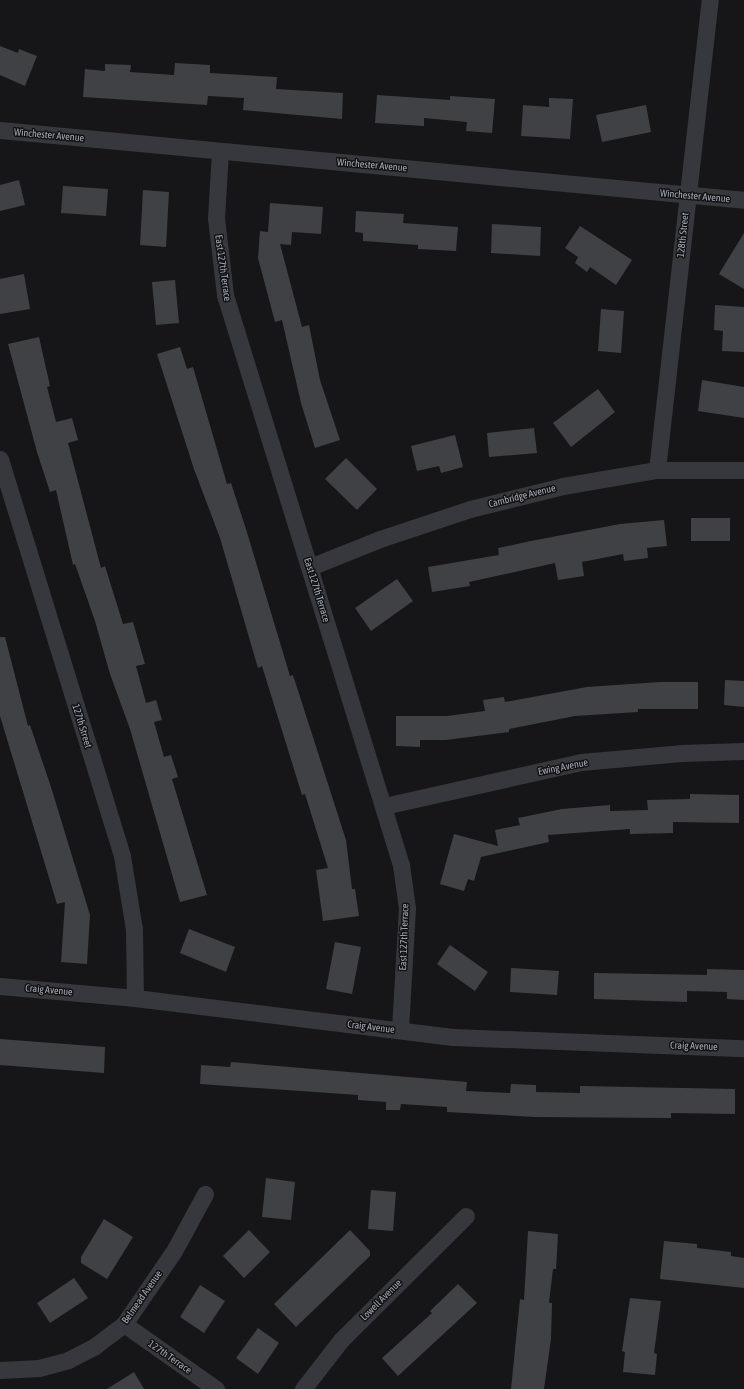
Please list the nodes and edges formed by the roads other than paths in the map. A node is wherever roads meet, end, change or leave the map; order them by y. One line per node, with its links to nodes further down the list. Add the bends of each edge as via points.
1 (710, 0): 4 (street, 128th Street)
2 (0, 130): 3 (street, Winchester Avenue)
3 (220, 151): 4 (street, Winchester Avenue); 9 (street, East 127th Terrace, via 216,218 225,295)
4 (687, 195): 5 (street, Winchester Avenue); 7 (street, 128th Street)
5 (744, 200)
6 (0, 459): 13 (street, 127th Street, via 122,856 134,929)
7 (657, 470): 8 (street, Cambridge Avenue); 9 (street, Cambridge Avenue, via 563,486 470,509 380,539)
8 (744, 470)
9 (310, 567): 11 (street, East 127th Terrace)
10 (744, 751): 11 (street, Ewing Avenue, via 681,753 581,762)
11 (384, 806): 14 (street, East 127th Terrace, via 401,865 407,908)
12 (0, 986): 13 (street, Craig Avenue)
13 (135, 998): 14 (street, Craig Avenue)
14 (400, 1030): 15 (street, Craig Avenue, via 453,1037)
15 (744, 1048)
16 (205, 1194): 18 (street, Belmead Avenue, via 174,1251)
17 (466, 1216): 21 (street, Lowell Avenue, via 341,1340)
18 (124, 1324): 19 (street, Belmead Avenue, via 95,1346 68,1360 39,1368); 20 (street, 127th Terrace)
19 (0, 1370)
20 (216, 1389)
21 (302, 1389)

